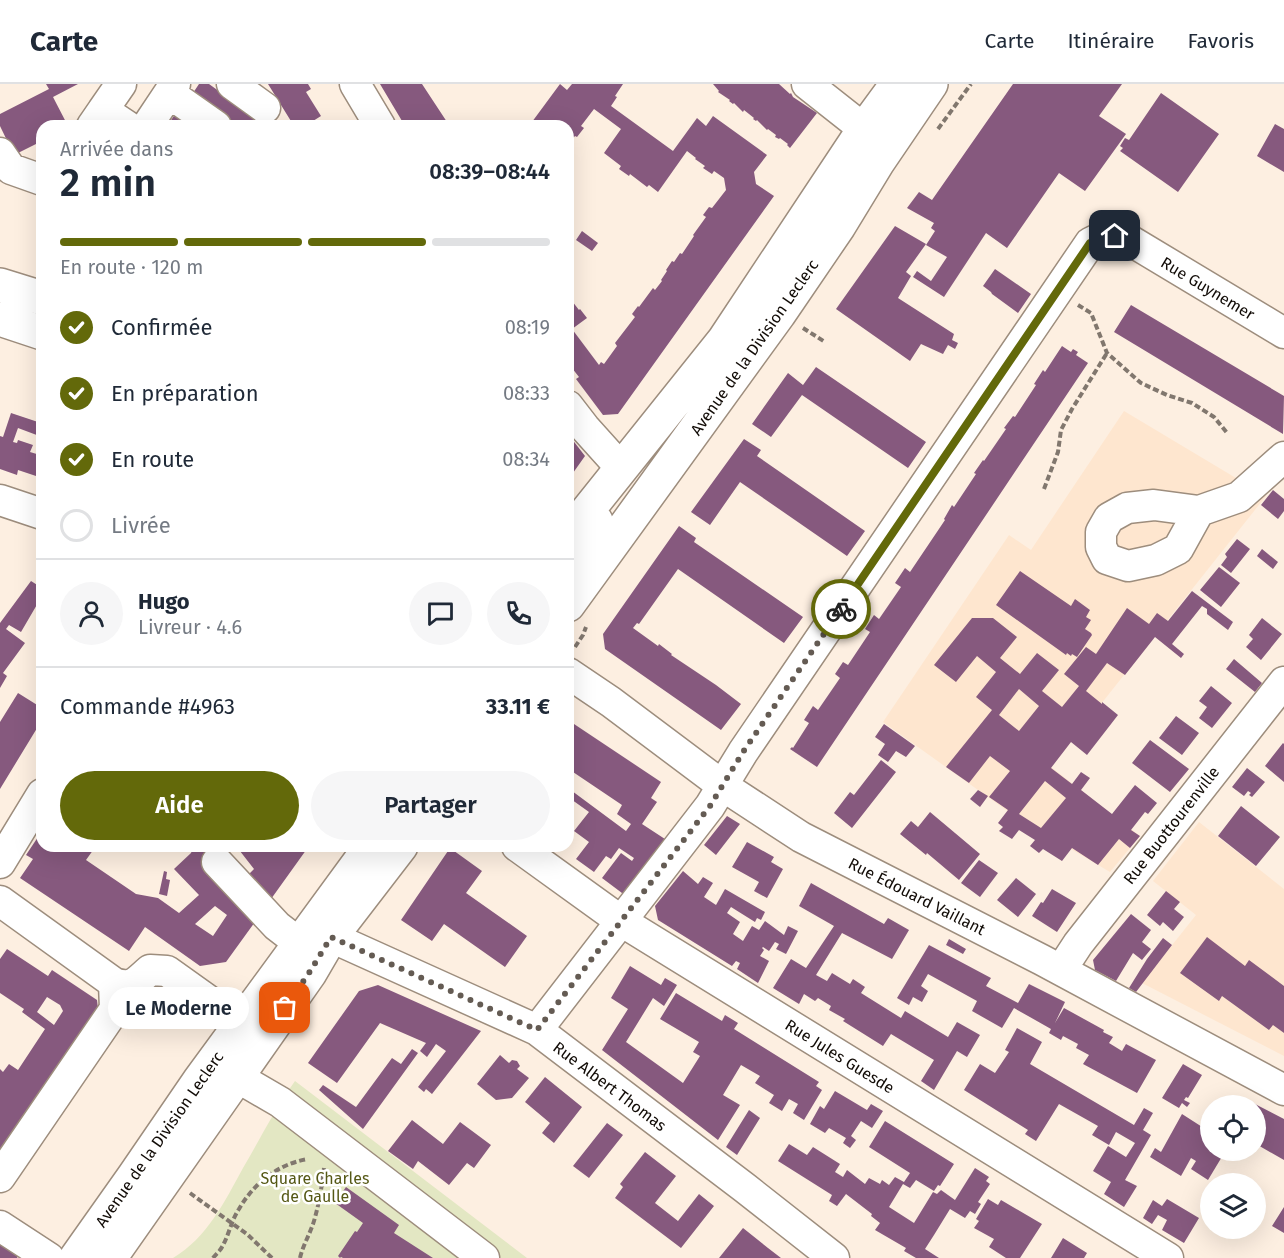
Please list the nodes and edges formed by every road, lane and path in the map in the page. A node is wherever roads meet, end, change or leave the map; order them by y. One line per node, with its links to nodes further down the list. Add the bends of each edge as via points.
1 (121, 84): 9 (street)
2 (232, 84): 8 (street)
3 (355, 84): 12 (street)
4 (807, 84): 13 (street)
5 (897, 84): 13 (main road, Avenue de la Division Leclerc)
6 (931, 84): 35 (main road, Avenue de la Division Leclerc, via 779,314)
7 (172, 89): 10 (street); 11 (street)
8 (266, 108)
9 (97, 118)
10 (151, 120)
11 (209, 120)
12 (376, 120)
13 (864, 129): 28 (main road, Avenue de la Division Leclerc, via 724,340)
14 (0, 153): 15 (street, via 11,169)
15 (36, 178)
16 (0, 285): 18 (main road)
17 (1057, 292): 21 (street, Rue Guynemer, via 1090,243 1115,236 1126,238); 24 (path, via 1091,313); 38 (street, Rue Guynemer)
18 (36, 293)
19 (0, 319): 20 (main road)
20 (36, 331)
21 (1284, 333)
22 (813, 335): 23 (path)
23 (825, 342)
24 (1107, 353): 26 (path, via 1141,383 1207,412); 29 (path, via 1071,409)
25 (574, 414): 28 (street)
26 (1228, 434)
27 (1284, 457): 31 (street, via 1239,497)
28 (621, 468): 33 (main road, Avenue de la Division Leclerc); 34 (main road, via 603,511)
29 (1044, 489)
30 (0, 500): 32 (street)
31 (1199, 510)
32 (36, 512)
33 (574, 527)
34 (574, 554)
35 (574, 597)
36 (574, 677): 38 (street, Rue Édouard Vaillant)
37 (1284, 682): 49 (street, Rue Buottourenville)
38 (723, 786): 46 (street, Rue Guynemer); 49 (street, Rue Édouard Vaillant, via 801,837)
39 (36, 804): 44 (street)
40 (360, 852): 48 (main road, Avenue de la Division Leclerc)
41 (395, 852): 47 (main road, Avenue de la Division Leclerc)
42 (524, 852): 46 (street, Rue Jules Guesde)
43 (217, 862): 48 (street, via 277,926)
44 (0, 863)
45 (0, 901): 50 (street)
46 (621, 921): 52 (street, Rue Guynemer); 69 (street, Rue Jules Guesde)
47 (331, 937): 52 (street, Rue Albert Thomas); 53 (main road, Avenue de la Division Leclerc)
48 (299, 943): 51 (main road, Avenue de la Division Leclerc)
49 (1061, 970): 54 (street, Rue Édouard Vaillant)
50 (114, 983): 51 (street, via 125,987 150,970 167,971); 57 (street, via 115,1009)
51 (243, 1023): 62 (main road, Avenue de la Division Leclerc)
52 (537, 1030): 68 (street, Rue Albert Thomas)
53 (237, 1077): 63 (main road, Avenue de la Division Leclerc); 67 (street, via 280,1102)
54 (1284, 1089)
55 (315, 1158): 59 (path, via 295,1161 267,1176 239,1208)
56 (324, 1168): 66 (path, via 313,1222)
57 (0, 1177)
58 (188, 1191): 59 (path)
59 (232, 1223): 64 (path); 65 (path)
60 (0, 1226): 61 (street)
61 (49, 1258)
62 (76, 1258)
63 (110, 1258)
64 (213, 1258)
65 (272, 1258)
66 (300, 1258)
67 (484, 1258)
68 (834, 1258)
69 (1168, 1258)

